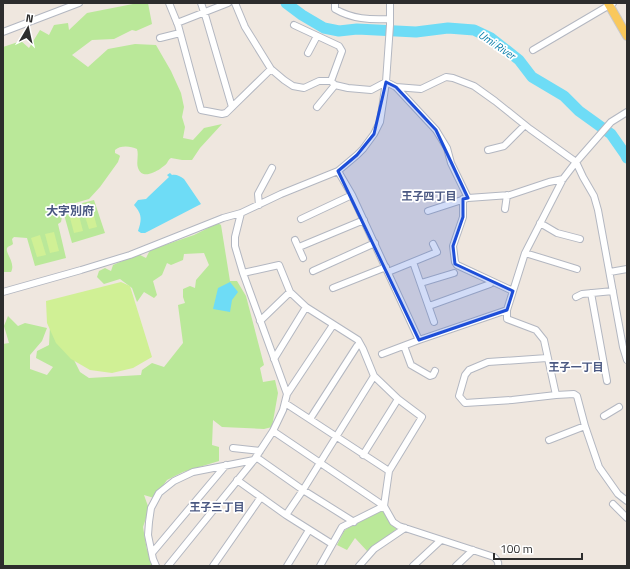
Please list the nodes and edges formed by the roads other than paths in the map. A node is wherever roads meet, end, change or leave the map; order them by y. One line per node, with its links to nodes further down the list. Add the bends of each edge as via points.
1 (79, 3): 9 (street)
2 (169, 3): 12 (street)
3 (201, 3): 10 (street)
4 (228, 3): 10 (street)
5 (235, 3): 21 (street, via 245,27)
6 (335, 3): 11 (street, via 335,9 343,14)
7 (390, 3): 11 (street)
8 (610, 4): 17 (main road); 19 (street)
9 (66, 5): 14 (street)
10 (204, 12): 12 (street); 25 (street)
11 (390, 22): 22 (street)
12 (177, 23): 15 (street)
13 (294, 24): 16 (street)
14 (3, 32)
15 (180, 32): 18 (street); 25 (street, via 201,110 222,114)
16 (317, 36): 20 (street); 23 (street, via 339,46 342,51)
17 (627, 36)
18 (160, 38)
19 (533, 50)
20 (308, 53)
21 (271, 69): 23 (street, via 293,86 304,88 318,81); 25 (street)
22 (386, 82): 23 (street, via 371,90 348,88); 24 (street); 32 (street, via 380,122 374,134 358,155)
23 (333, 83): 26 (street)
24 (396, 87): 28 (street, via 421,89 446,77 453,78 474,86); 36 (street, via 436,130 447,148)
25 (232, 107)
26 (317, 107)
27 (627, 112): 30 (street, via 611,122)
28 (525, 125): 29 (street, via 504,146); 30 (street)
29 (488, 150)
30 (576, 162): 33 (street); 56 (street, via 594,196)
31 (272, 168): 37 (street, via 258,194)
32 (338, 171): 34 (street); 37 (street)
33 (563, 179): 35 (street); 43 (street)
34 (352, 195): 41 (street); 42 (street)
35 (507, 195): 36 (street); 38 (street)
36 (466, 198): 39 (street); 59 (street, via 463,217 453,246 455,262)
37 (259, 205): 40 (street)
38 (505, 209)
39 (428, 211)
40 (241, 213): 57 (street, via 235,246); 64 (street, via 130,255)
41 (301, 219)
42 (364, 220): 46 (street); 48 (street)
43 (540, 223): 44 (street, via 557,233); 49 (street)
44 (580, 239)
45 (295, 240): 48 (street)
46 (374, 243): 52 (street); 55 (street)
47 (433, 244): 51 (street, via 437,252)
48 (299, 247): 50 (street)
49 (525, 253): 53 (street); 63 (street)
50 (303, 258)
51 (413, 262): 52 (street); 60 (street)
52 (387, 269): 61 (street); 74 (street)
53 (577, 269)
54 (627, 269): 56 (street)
55 (312, 271)
56 (610, 272): 62 (street)
57 (243, 273): 65 (street, via 279,265); 71 (street)
58 (454, 273): 60 (street)
59 (492, 282): 63 (street); 68 (street)
60 (421, 283): 68 (street)
61 (333, 288)
62 (613, 290): 66 (street); 75 (street)
63 (513, 291): 70 (street)
64 (3, 292)
65 (290, 292): 69 (street); 71 (street)
66 (592, 293): 67 (street); 84 (street)
67 (576, 297)
68 (429, 306): 72 (street)
69 (306, 307): 73 (street); 80 (street)
70 (507, 310): 74 (street); 79 (street, via 507,318 536,330 544,340)
71 (260, 320): 80 (street)
72 (434, 322)
73 (333, 325): 76 (street, via 358,340); 85 (street)
74 (419, 340): 77 (street)
75 (625, 343): 81 (street)
76 (360, 344): 83 (street); 91 (street)
77 (404, 346): 78 (street); 82 (street, via 411,365 430,376)
78 (382, 354)
79 (548, 358): 86 (street); 86 (street, via 488,362 469,370 459,396 465,403)
80 (274, 359): 85 (street)
81 (627, 360)
82 (435, 371)
83 (374, 376): 87 (street); 94 (street)
84 (607, 381)
85 (287, 394): 88 (street)
86 (556, 395): 92 (street, via 577,396)
87 (398, 399): 98 (street); 102 (street, via 422,417)
88 (285, 403): 91 (street); 93 (street)
89 (619, 406): 90 (street)
90 (604, 416)
91 (310, 419): 94 (street)
92 (585, 426): 95 (street); 106 (street, via 600,467 618,494)
93 (273, 431): 97 (street); 100 (street)
94 (337, 437): 98 (street); 100 (street)
95 (549, 440)
96 (233, 448): 97 (street)
97 (260, 451): 99 (street)
98 (363, 455): 102 (street)
99 (255, 459): 101 (street); 103 (street); 104 (street)
100 (320, 463): 104 (street); 108 (street)
101 (226, 466): 117 (street); 117 (street, via 193,472 174,481 159,493 151,508 148,522)
102 (389, 472): 108 (street)
103 (237, 480): 105 (street); 118 (street)
104 (303, 490): 109 (street); 111 (street)
105 (261, 497): 109 (street); 120 (street)
106 (627, 501)
107 (613, 504): 110 (street)
108 (384, 506): 111 (street); 112 (street, via 393,522)
109 (286, 515): 113 (street)
110 (627, 518)
111 (354, 522): 115 (street, via 342,527)
112 (405, 528): 114 (street); 123 (street, via 374,549)
113 (310, 530): 115 (street); 121 (street)
114 (441, 540): 116 (street); 124 (street)
115 (332, 544): 122 (street)
116 (473, 550): 125 (street); 126 (street, via 494,557)
117 (152, 553): 119 (street)
118 (171, 565)
119 (156, 566)
120 (213, 566)
121 (287, 566)
122 (320, 566)
123 (359, 566)
124 (413, 566)
125 (456, 566)
126 (498, 566)

